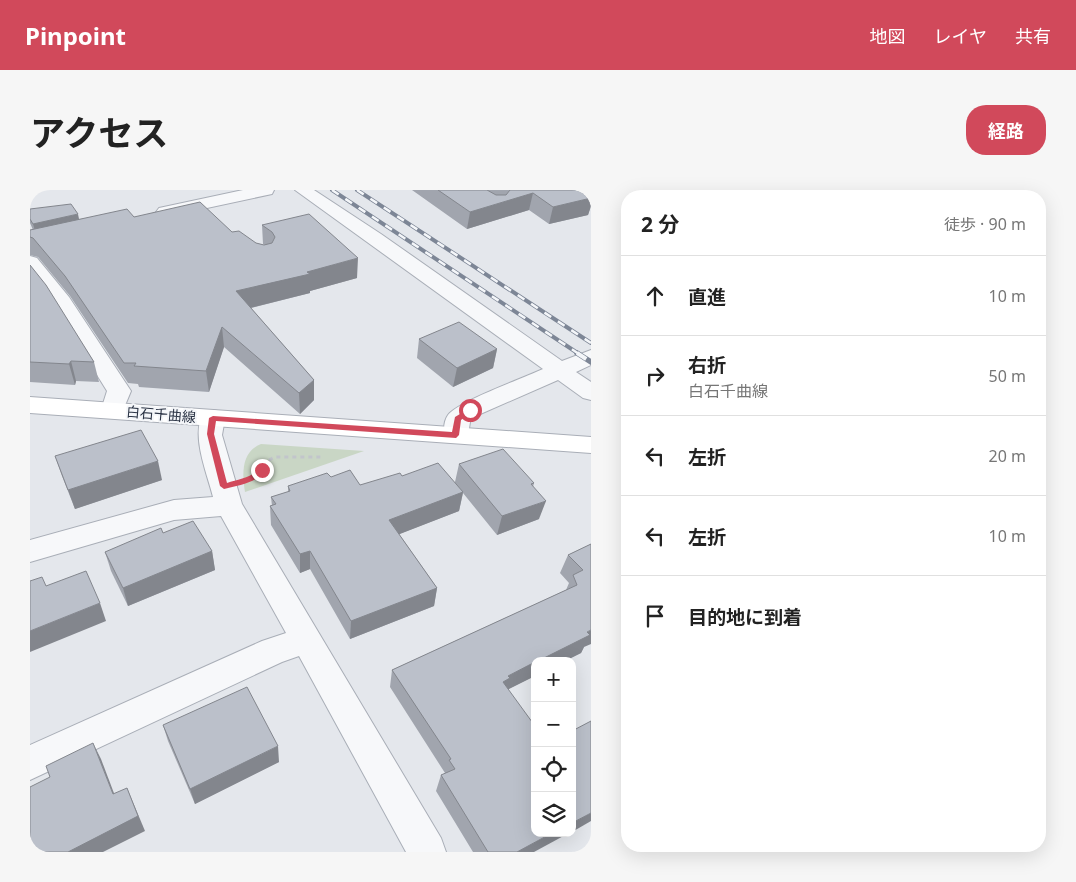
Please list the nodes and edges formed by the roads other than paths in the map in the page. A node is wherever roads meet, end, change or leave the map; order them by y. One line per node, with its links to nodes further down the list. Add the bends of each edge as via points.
1 (266, 190): 3 (street)
2 (303, 190): 8 (street)
3 (196, 205): 4 (street); 5 (street)
4 (148, 215)
5 (212, 216)
6 (30, 262): 11 (street, via 62,301 119,391)
7 (591, 357): 8 (street)
8 (559, 370): 9 (street); 13 (street, via 470,410 458,418)
9 (591, 393)
10 (30, 405): 11 (main road, 白石千曲線)
11 (113, 410): 12 (main road, 白石千曲線)
12 (213, 418): 13 (main road, 白石千曲線); 15 (street, via 210,434)
13 (456, 435): 14 (main road, 白石千曲線)
14 (591, 445)
15 (226, 495): 16 (street); 17 (street)
16 (30, 551)
17 (306, 640): 18 (street, via 274,651); 19 (street)
18 (30, 763)
19 (427, 852)

